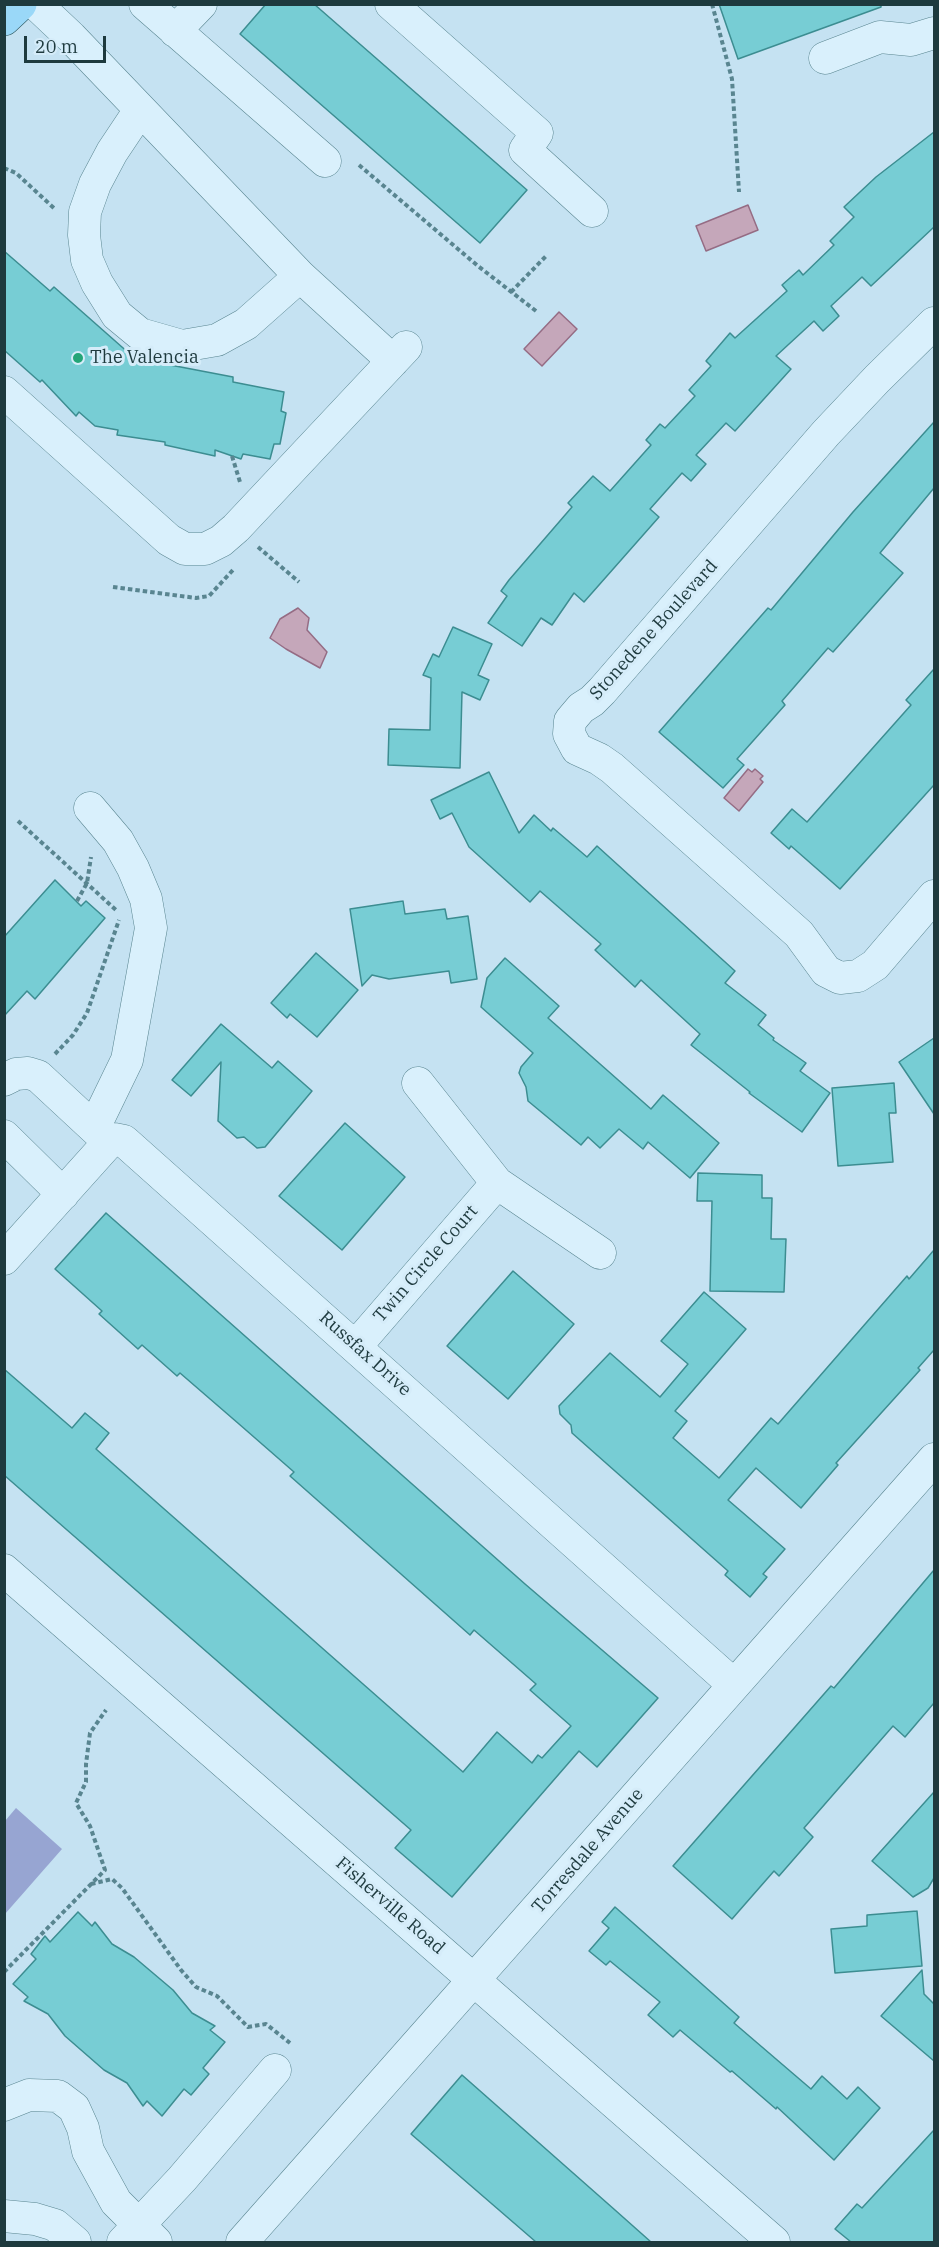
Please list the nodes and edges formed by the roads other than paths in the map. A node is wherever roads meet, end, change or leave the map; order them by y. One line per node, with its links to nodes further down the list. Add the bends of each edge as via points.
1 (20, 4): 6 (main road)
2 (36, 4): 10 (street)
3 (145, 4): 7 (street)
4 (201, 4): 7 (street)
5 (391, 4): 12 (street, via 537,133 525,150)
6 (4, 19)
7 (175, 31): 11 (street)
8 (934, 33): 9 (street, via 911,40 880,37)
9 (825, 58)
10 (140, 110): 13 (street); 13 (street, via 100,173 85,212 87,260 117,315 140,334 182,346 217,340 246,324)
11 (325, 161)
12 (591, 211)
13 (300, 276): 15 (street, via 400,354 236,528 205,549 185,549 169,540)
14 (934, 323): 17 (street, Stonedene Boulevard, via 826,433 602,691 581,708 570,721 569,734 577,749 612,768 799,934 826,971 840,978 858,976 875,965)
15 (4, 393)
16 (90, 808): 20 (street, via 118,841 133,868 146,899 151,928 127,1060)
17 (934, 896)
18 (4, 1080): 20 (street, via 16,1074 39,1076)
19 (418, 1083): 22 (street)
20 (102, 1135): 23 (street); 26 (street, Russfax Drive, via 129,1144)
21 (4, 1136): 23 (street)
22 (497, 1183): 24 (street); 26 (street, Twin Circle Court)
23 (63, 1194): 25 (street)
24 (600, 1253)
25 (4, 1259)
26 (356, 1346): 29 (street, Russfax Drive)
27 (934, 1459): 29 (street, Torresdale Avenue)
28 (4, 1570): 30 (street, Fisherville Road)
29 (734, 1685): 30 (street, Torresdale Avenue)
30 (475, 1980): 36 (street, Torresdale Avenue); 37 (street, Fisherville Road)
31 (275, 2070): 34 (street, via 182,2179)
32 (4, 2105): 34 (street, via 29,2095 57,2096 74,2108 88,2151)
33 (4, 2216): 35 (street, via 35,2218 55,2225)
34 (139, 2237)
35 (75, 2242)
36 (242, 2242)
37 (774, 2242)

